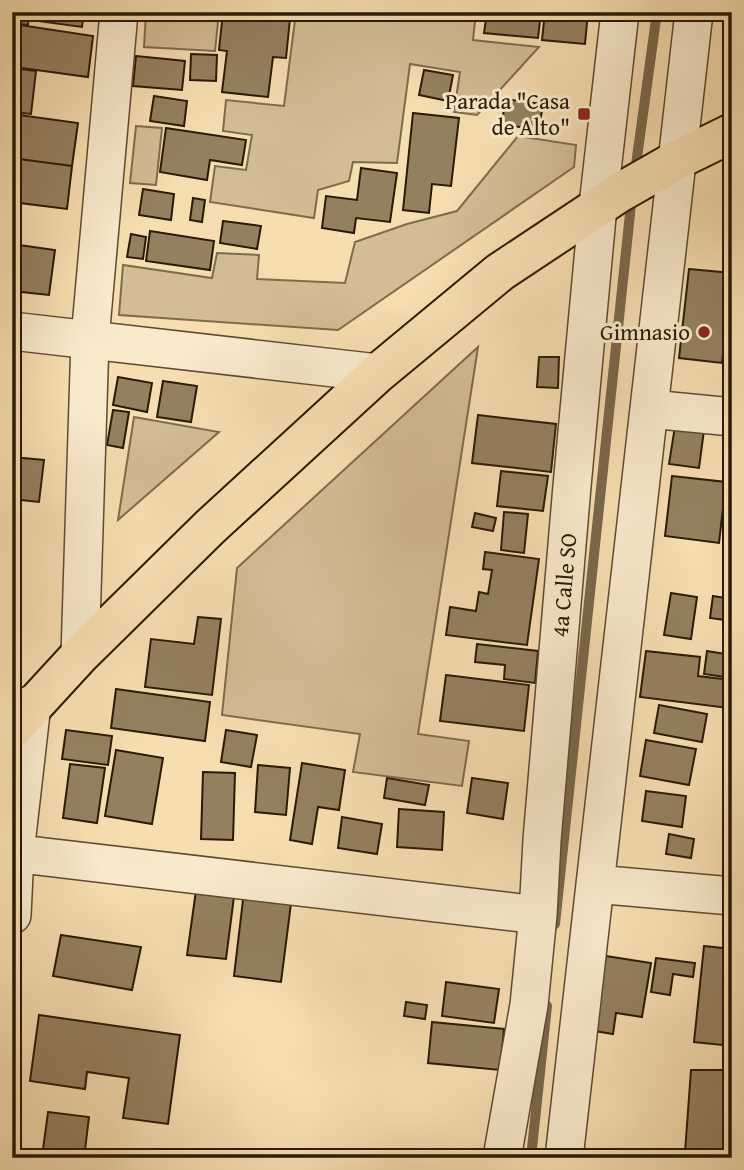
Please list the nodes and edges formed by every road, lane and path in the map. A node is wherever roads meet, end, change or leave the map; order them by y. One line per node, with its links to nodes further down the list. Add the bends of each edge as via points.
1 (118, 12): 8 (street)
2 (620, 12): 6 (street, 4a Calle SO)
3 (694, 12): 5 (street)
4 (732, 132): 5 (highway)
5 (665, 167): 6 (highway); 10 (street)
6 (609, 200): 9 (highway, via 500,272); 18 (street, 4a Calle SO, via 544,813)
7 (12, 331): 8 (street)
8 (90, 339): 9 (street); 12 (street)
9 (378, 373): 12 (highway, via 210,527)
10 (650, 409): 11 (street); 15 (street)
11 (732, 417)
12 (80, 655): 13 (highway)
13 (22, 716): 14 (street)
14 (14, 853): 17 (street); 18 (street)
15 (595, 884): 16 (street); 20 (street)
16 (732, 896)
17 (12, 915)
18 (538, 915): 19 (street, 4a Calle SO, via 529,1005)
19 (502, 1158)
20 (564, 1158)

